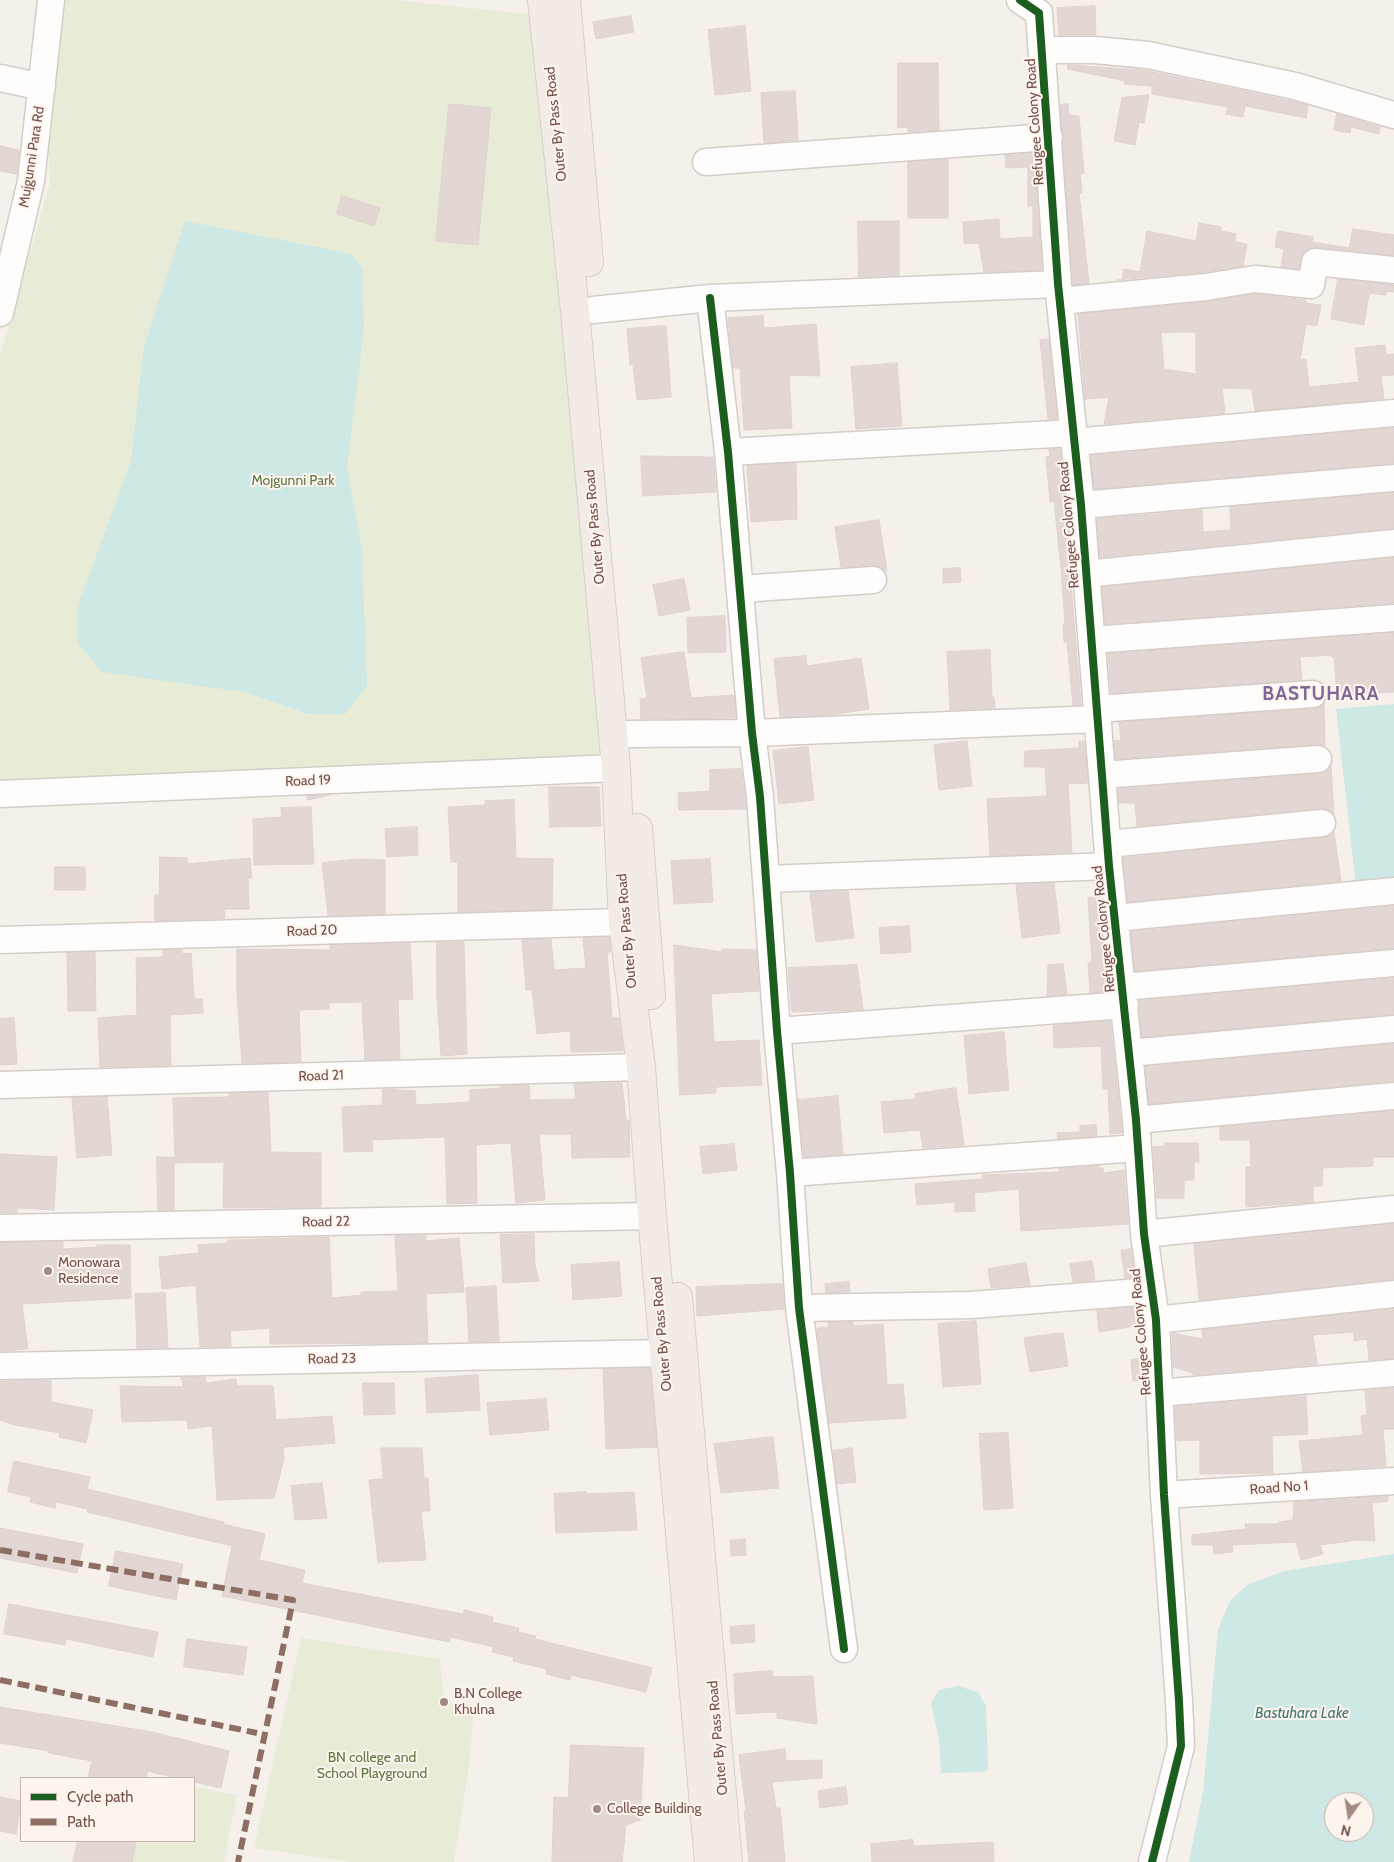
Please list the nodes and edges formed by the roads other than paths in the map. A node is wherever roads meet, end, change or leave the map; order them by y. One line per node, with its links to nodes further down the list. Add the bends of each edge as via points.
1 (51, 0): 7 (street, Mujgunni Para Rd)
2 (542, 0): 32 (main road, Outer By Pass Road, via 576,321)
3 (566, 0): 14 (main road, Outer By Pass Road)
4 (1020, 0): 5 (street, Refugee Colony Road, via 1038,13)
5 (1042, 50): 8 (street, via 1148,55 1296,86); 9 (street, Refugee Colony Road)
6 (0, 78): 7 (street)
7 (42, 87): 15 (street, Mujgunni Para Rd, via 31,181)
8 (1394, 115)
9 (1049, 137): 10 (street); 12 (street, Refugee Colony Road)
10 (706, 162)
11 (1394, 270): 12 (street, via 1315,262 1311,285 1255,279 1206,287)
12 (1059, 292): 13 (street); 17 (street, Refugee Colony Road)
13 (710, 298): 14 (street); 18 (street)
14 (593, 310): 30 (main road, Outer By Pass Road)
15 (0, 313)
16 (1394, 412): 17 (street)
17 (1074, 438): 18 (street); 20 (street, Refugee Colony Road)
18 (728, 452): 24 (street)
19 (1394, 478): 20 (street)
20 (1081, 505): 22 (street, Refugee Colony Road)
21 (1394, 543): 22 (street)
22 (1085, 574): 26 (street, Refugee Colony Road)
23 (873, 580): 24 (street)
24 (740, 589): 29 (street)
25 (1394, 618): 26 (street)
26 (1092, 640): 28 (street, Refugee Colony Road)
27 (1313, 694): 28 (street)
28 (1098, 714): 29 (street); 33 (street, Refugee Colony Road)
29 (752, 733): 30 (street); 37 (street)
30 (630, 734): 69 (main road, Outer By Pass Road, via 671,1241 684,1352)
31 (1318, 759): 33 (street)
32 (616, 768): 34 (street, Road 19); 40 (main road, Outer By Pass Road)
33 (1102, 775): 36 (street, Refugee Colony Road)
34 (0, 794)
35 (1322, 823): 36 (street)
36 (1109, 855): 37 (street); 39 (street, Refugee Colony Road)
37 (766, 879): 45 (street)
38 (1394, 891): 39 (street)
39 (1115, 918): 43 (street, Refugee Colony Road)
40 (623, 922): 41 (street, Road 20); 47 (main road, Outer By Pass Road)
41 (0, 940)
42 (1394, 963): 43 (street)
43 (1124, 996): 45 (street); 46 (street, Refugee Colony Road)
44 (1394, 1029): 46 (street)
45 (777, 1031): 52 (street)
46 (1128, 1053): 50 (street, Refugee Colony Road)
47 (642, 1068): 48 (street, Road 21); 54 (main road, Outer By Pass Road)
48 (0, 1085)
49 (1394, 1096): 50 (street)
50 (1136, 1120): 51 (street, Refugee Colony Road)
51 (1138, 1148): 52 (street); 56 (street, Refugee Colony Road)
52 (790, 1173): 59 (street)
53 (1394, 1209): 56 (street)
54 (652, 1216): 55 (street, Road 22); 61 (main road, Outer By Pass Road)
55 (0, 1228)
56 (1144, 1234): 57 (street, Refugee Colony Road)
57 (1152, 1291): 59 (street, via 971,1305); 60 (street, Refugee Colony Road)
58 (1394, 1294): 60 (street)
59 (799, 1308): 67 (street)
60 (1156, 1320): 64 (street, Refugee Colony Road)
61 (664, 1353): 62 (street, Road 23); 68 (main road, Outer By Pass Road)
62 (0, 1366)
63 (1394, 1373): 64 (street)
64 (1159, 1393): 66 (street, Refugee Colony Road)
65 (1394, 1481): 66 (street, Road No 1)
66 (1164, 1494): 70 (street, Refugee Colony Road, via 1182,1746)
67 (844, 1649)
68 (709, 1862)
69 (728, 1862)
70 (1152, 1862)

